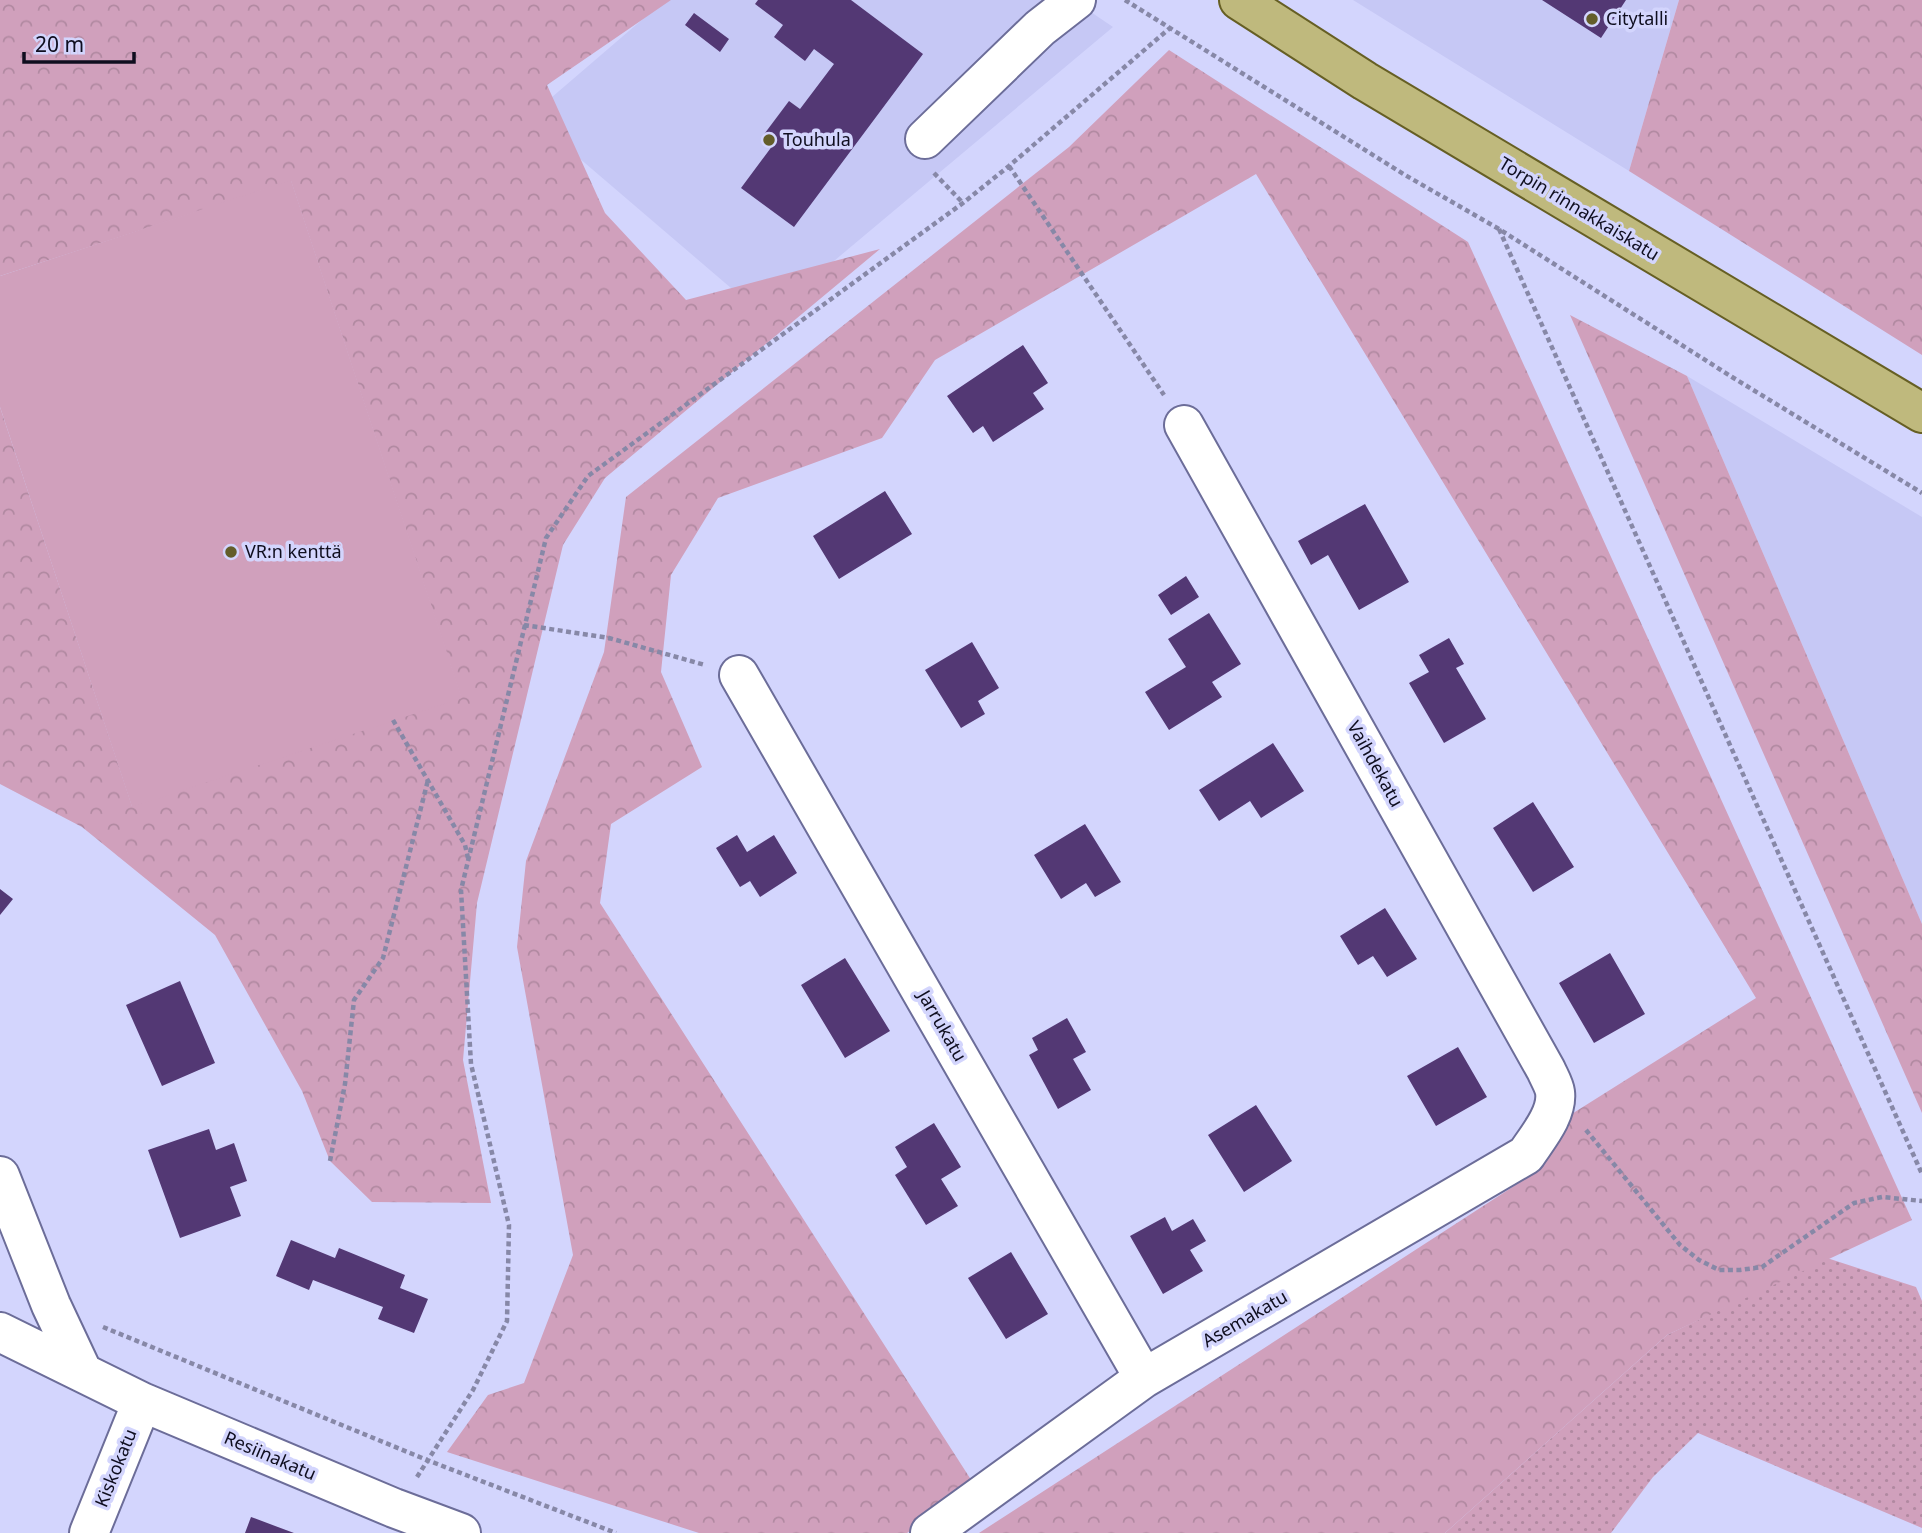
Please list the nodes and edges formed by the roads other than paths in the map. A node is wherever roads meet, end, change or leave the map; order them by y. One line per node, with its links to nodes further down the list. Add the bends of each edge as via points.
1 (1076, 0): 3 (street, via 1040,28)
2 (1239, 0): 4 (main road, Torpin rinnakkaiskatu, via 1365,81)
3 (925, 139)
4 (1922, 413)
5 (1184, 425): 7 (street, Vaihdekatu, via 1491,969 1546,1070)
6 (739, 675): 11 (street, Jarrukatu)
7 (1554, 1100): 11 (street, Asemakatu, via 1544,1130 1526,1155)
8 (0, 1176): 10 (street)
9 (0, 1332): 10 (street, Resiinakatu)
10 (82, 1371): 12 (street, Resiinakatu)
11 (1144, 1378): 15 (street, Asemakatu)
12 (142, 1402): 13 (street, Kiskokatu); 14 (street, Resiinakatu)
13 (89, 1533)
14 (461, 1533)
15 (930, 1533)

